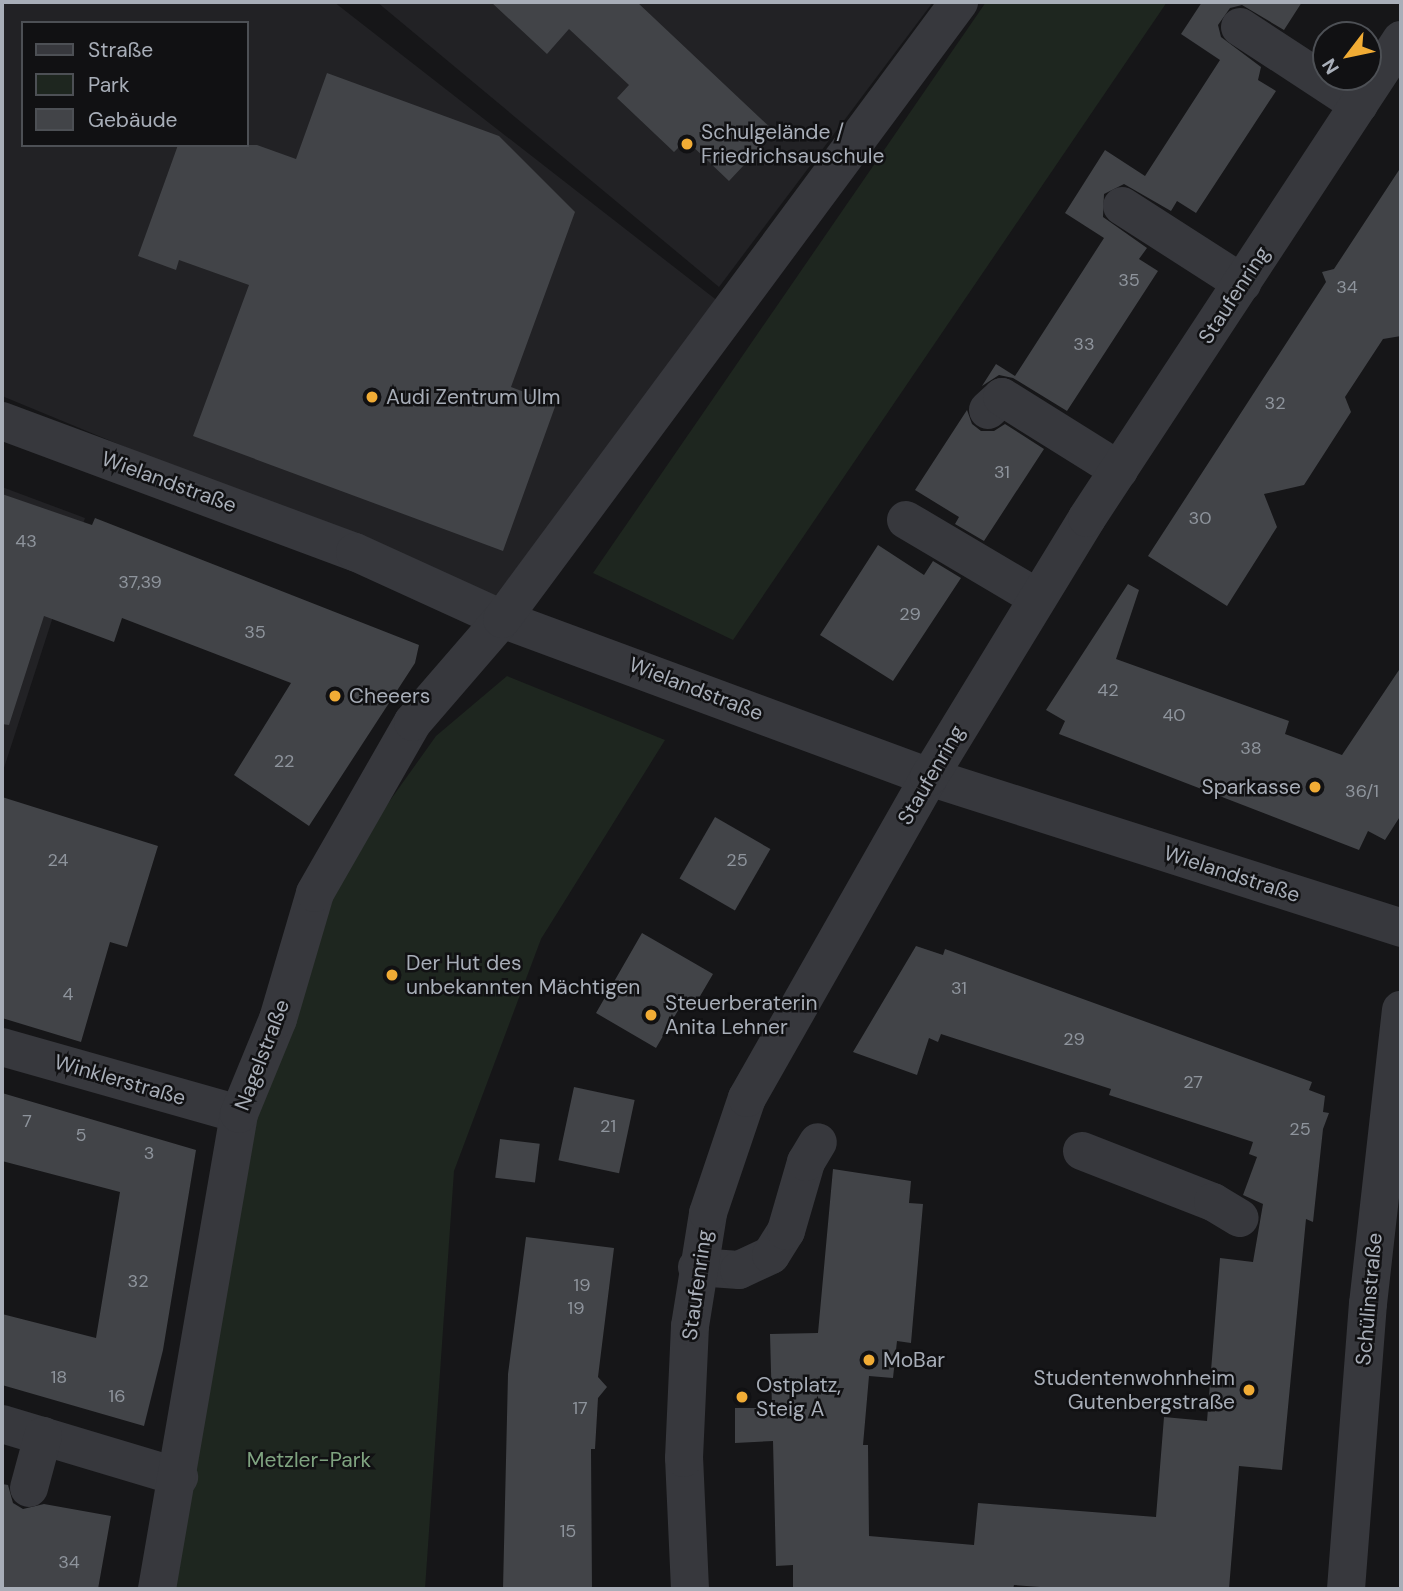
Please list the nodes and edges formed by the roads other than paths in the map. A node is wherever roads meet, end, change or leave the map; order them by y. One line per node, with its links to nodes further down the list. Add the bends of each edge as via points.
1 (959, 2): 12 (street, Nagelstraße)
2 (1240, 27): 4 (street)
3 (1401, 40): 4 (street, Staufenring)
4 (1359, 105): 6 (street, Staufenring)
5 (1122, 206): 6 (street)
6 (1242, 283): 9 (street, Staufenring)
7 (988, 410): 9 (street, via 1002,397)
8 (2, 421): 12 (street, Wielandstraße, via 355,552)
9 (1119, 470): 11 (street, Staufenring)
10 (906, 520): 11 (street)
11 (1038, 598): 13 (street, Staufenring)
12 (502, 619): 13 (street, Wielandstraße); 17 (street, Nagelstraße, via 413,722 315,893 278,1019)
13 (929, 777): 14 (street, Wielandstraße); 21 (street, Staufenring, via 747,1098 716,1184)
14 (1401, 928)
15 (1401, 1010): 28 (street, Schülinstraße, via 1368,1304)
16 (2, 1047): 17 (street, Winklerstraße)
17 (239, 1114): 24 (street, Nagelstraße)
18 (818, 1142): 21 (street, via 806,1162 786,1231 771,1255 740,1270)
19 (1082, 1152): 20 (street, via 1213,1202)
20 (1240, 1218)
21 (697, 1267): 27 (street, Staufenring, via 685,1410)
22 (2, 1424): 23 (street)
23 (43, 1436): 24 (street); 25 (street)
24 (179, 1477): 26 (street, Nagelstraße)
25 (29, 1488)
26 (157, 1589)
27 (690, 1589)
28 (1346, 1589)

